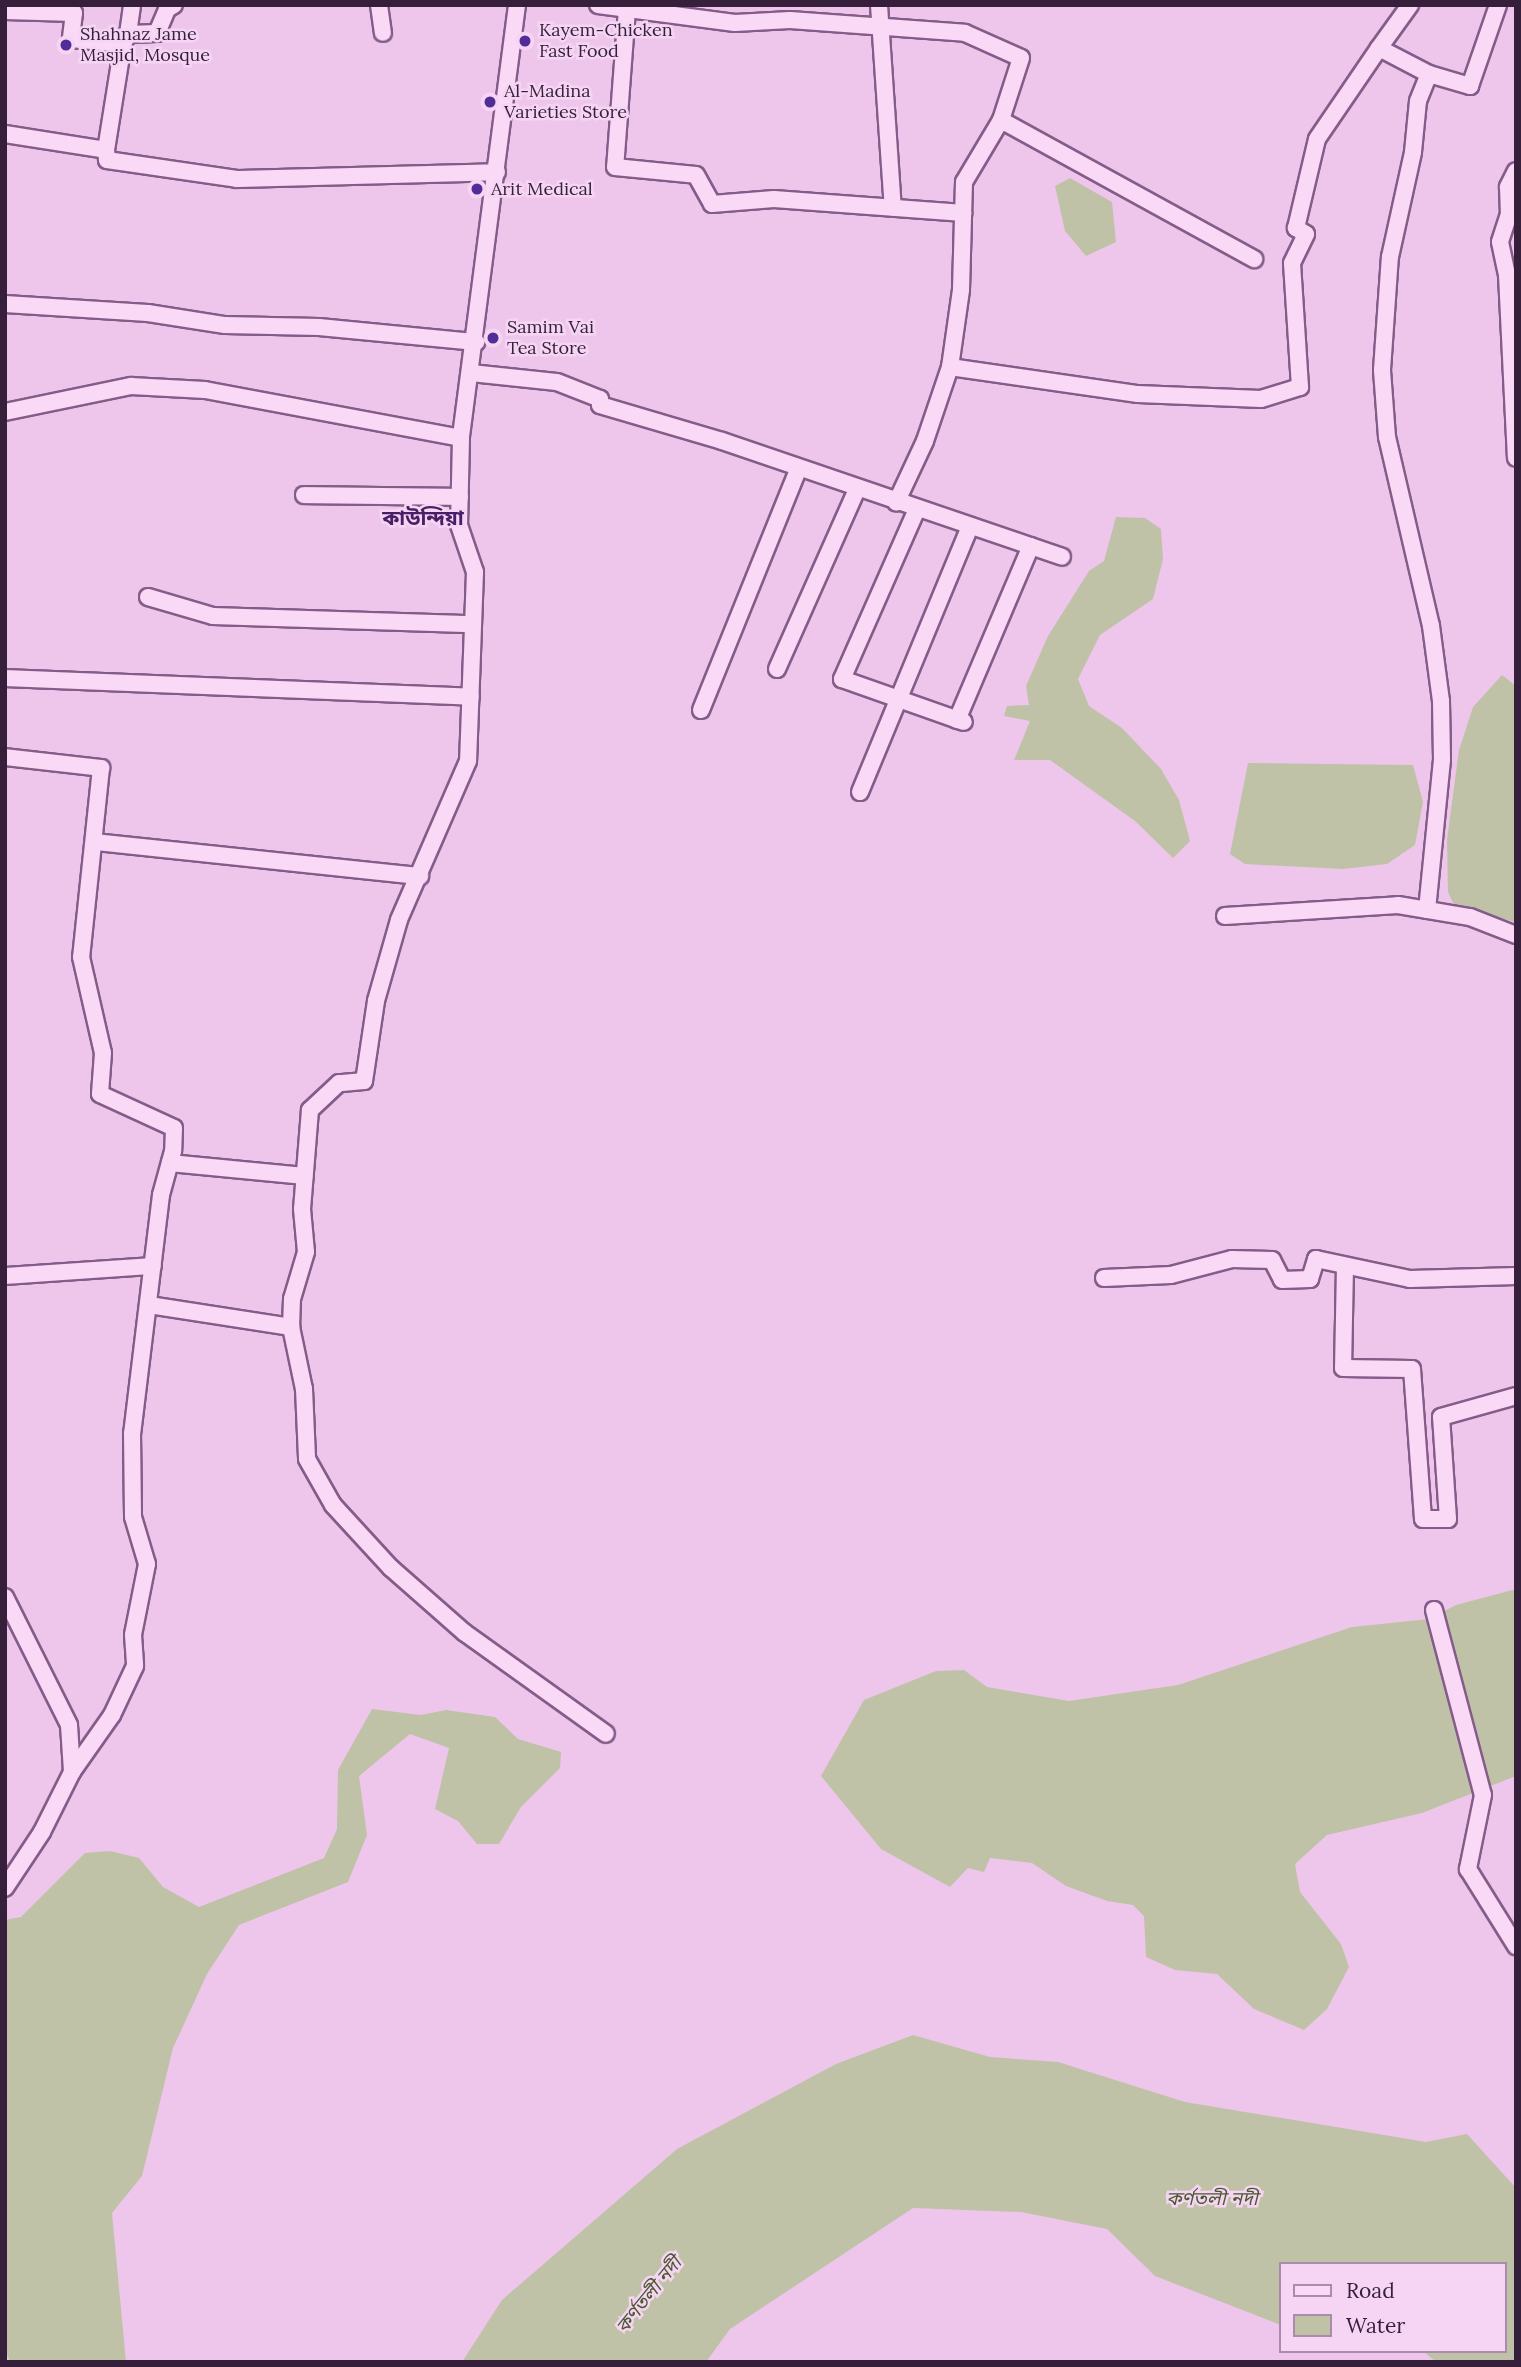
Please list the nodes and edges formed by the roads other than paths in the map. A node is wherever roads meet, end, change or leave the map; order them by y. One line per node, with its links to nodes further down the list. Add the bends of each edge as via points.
1 (132, 5): 14 (street)
2 (174, 5): 14 (street, via 167,9 157,33)
3 (379, 5): 13 (street)
4 (517, 5): 21 (street)
5 (598, 5): 10 (street)
6 (879, 5): 12 (street)
7 (1410, 5): 15 (street)
8 (1498, 5): 16 (street, via 1470,86)
9 (73, 9): 11 (street); 14 (street, via 71,39)
10 (636, 9): 12 (street, via 735,23 790,20); 22 (street, via 615,167 696,175 712,204 774,199)
11 (5, 11)
12 (880, 28): 17 (street, via 965,33 1021,58); 22 (street)
13 (383, 33)
14 (126, 39): 19 (street)
15 (1379, 48): 16 (street); 27 (street, via 1317,139 1296,228 1306,234 1292,263 1300,387 1261,399 1138,394)
16 (1429, 74): 52 (street, via 1418,101 1413,152 1390,257 1382,370 1387,437 1431,626 1441,701 1442,759)
17 (1001, 120): 23 (street, via 964,182); 24 (street)
18 (5, 134): 19 (street)
19 (106, 150): 21 (street, via 107,160 237,179)
20 (1516, 171): 31 (street, via 1508,187 1509,214 1500,242 1507,275)
21 (497, 172): 26 (street)
22 (893, 208): 23 (street)
23 (963, 213): 27 (street, via 961,290)
24 (1254, 259)
25 (5, 304): 26 (street)
26 (476, 342): 28 (street)
27 (950, 367): 36 (street, via 925,441)
28 (471, 373): 30 (street); 32 (street, via 556,382 600,398 600,405)
29 (5, 412): 30 (street, via 131,386 193,389)
30 (461, 438): 35 (street)
31 (1516, 458)
32 (799, 468): 33 (street); 47 (street)
33 (857, 489): 36 (street); 43 (street)
34 (304, 495): 35 (street)
35 (460, 497): 42 (street, via 459,525 475,572)
36 (896, 503): 37 (street)
37 (917, 509): 38 (street); 46 (street, via 842,679)
38 (970, 526): 39 (street); 46 (street)
39 (1031, 546): 40 (street); 46 (street, via 961,721)
40 (1062, 557)
41 (148, 597): 42 (street, via 213,616)
42 (473, 624): 45 (street)
43 (777, 669)
44 (5, 678): 45 (street)
45 (471, 697): 51 (street, via 468,761)
46 (898, 699): 49 (street)
47 (701, 710)
48 (5, 757): 50 (street, via 101,768)
49 (860, 792)
50 (95, 842): 51 (street); 55 (street, via 81,957 103,1054 100,1094 174,1128)
51 (419, 876): 56 (street, via 399,920 376,1001 364,1081 339,1083 310,1110)
52 (1427, 910): 53 (street, via 1398,905 1312,907); 54 (street, via 1470,917)
53 (1225, 916)
54 (1516, 935)
55 (170, 1163): 56 (street); 57 (street)
56 (304, 1176): 63 (street, via 306,1252 292,1299)
57 (153, 1266): 59 (street); 62 (street)
58 (1345, 1266): 60 (street, via 1410,1279); 61 (street, via 1316,1259 1310,1279 1282,1280 1272,1260 1232,1259 1171,1275); 64 (street, via 1343,1368 1412,1369 1423,1519 1448,1519 1441,1417)
59 (5, 1276)
60 (1516, 1276)
61 (1104, 1278)
62 (149, 1305): 63 (street); 68 (street, via 132,1433 133,1517 147,1564 133,1635 135,1666 112,1715)
63 (291, 1327): 67 (street, via 304,1389 307,1459 333,1505 391,1568 465,1633)
64 (1516, 1396)
65 (5, 1597): 68 (street, via 69,1725)
66 (1434, 1609): 70 (street, via 1483,1795 1468,1869)
67 (606, 1734)
68 (72, 1772): 69 (street, via 42,1832)
69 (5, 1888)
70 (1516, 1946)

